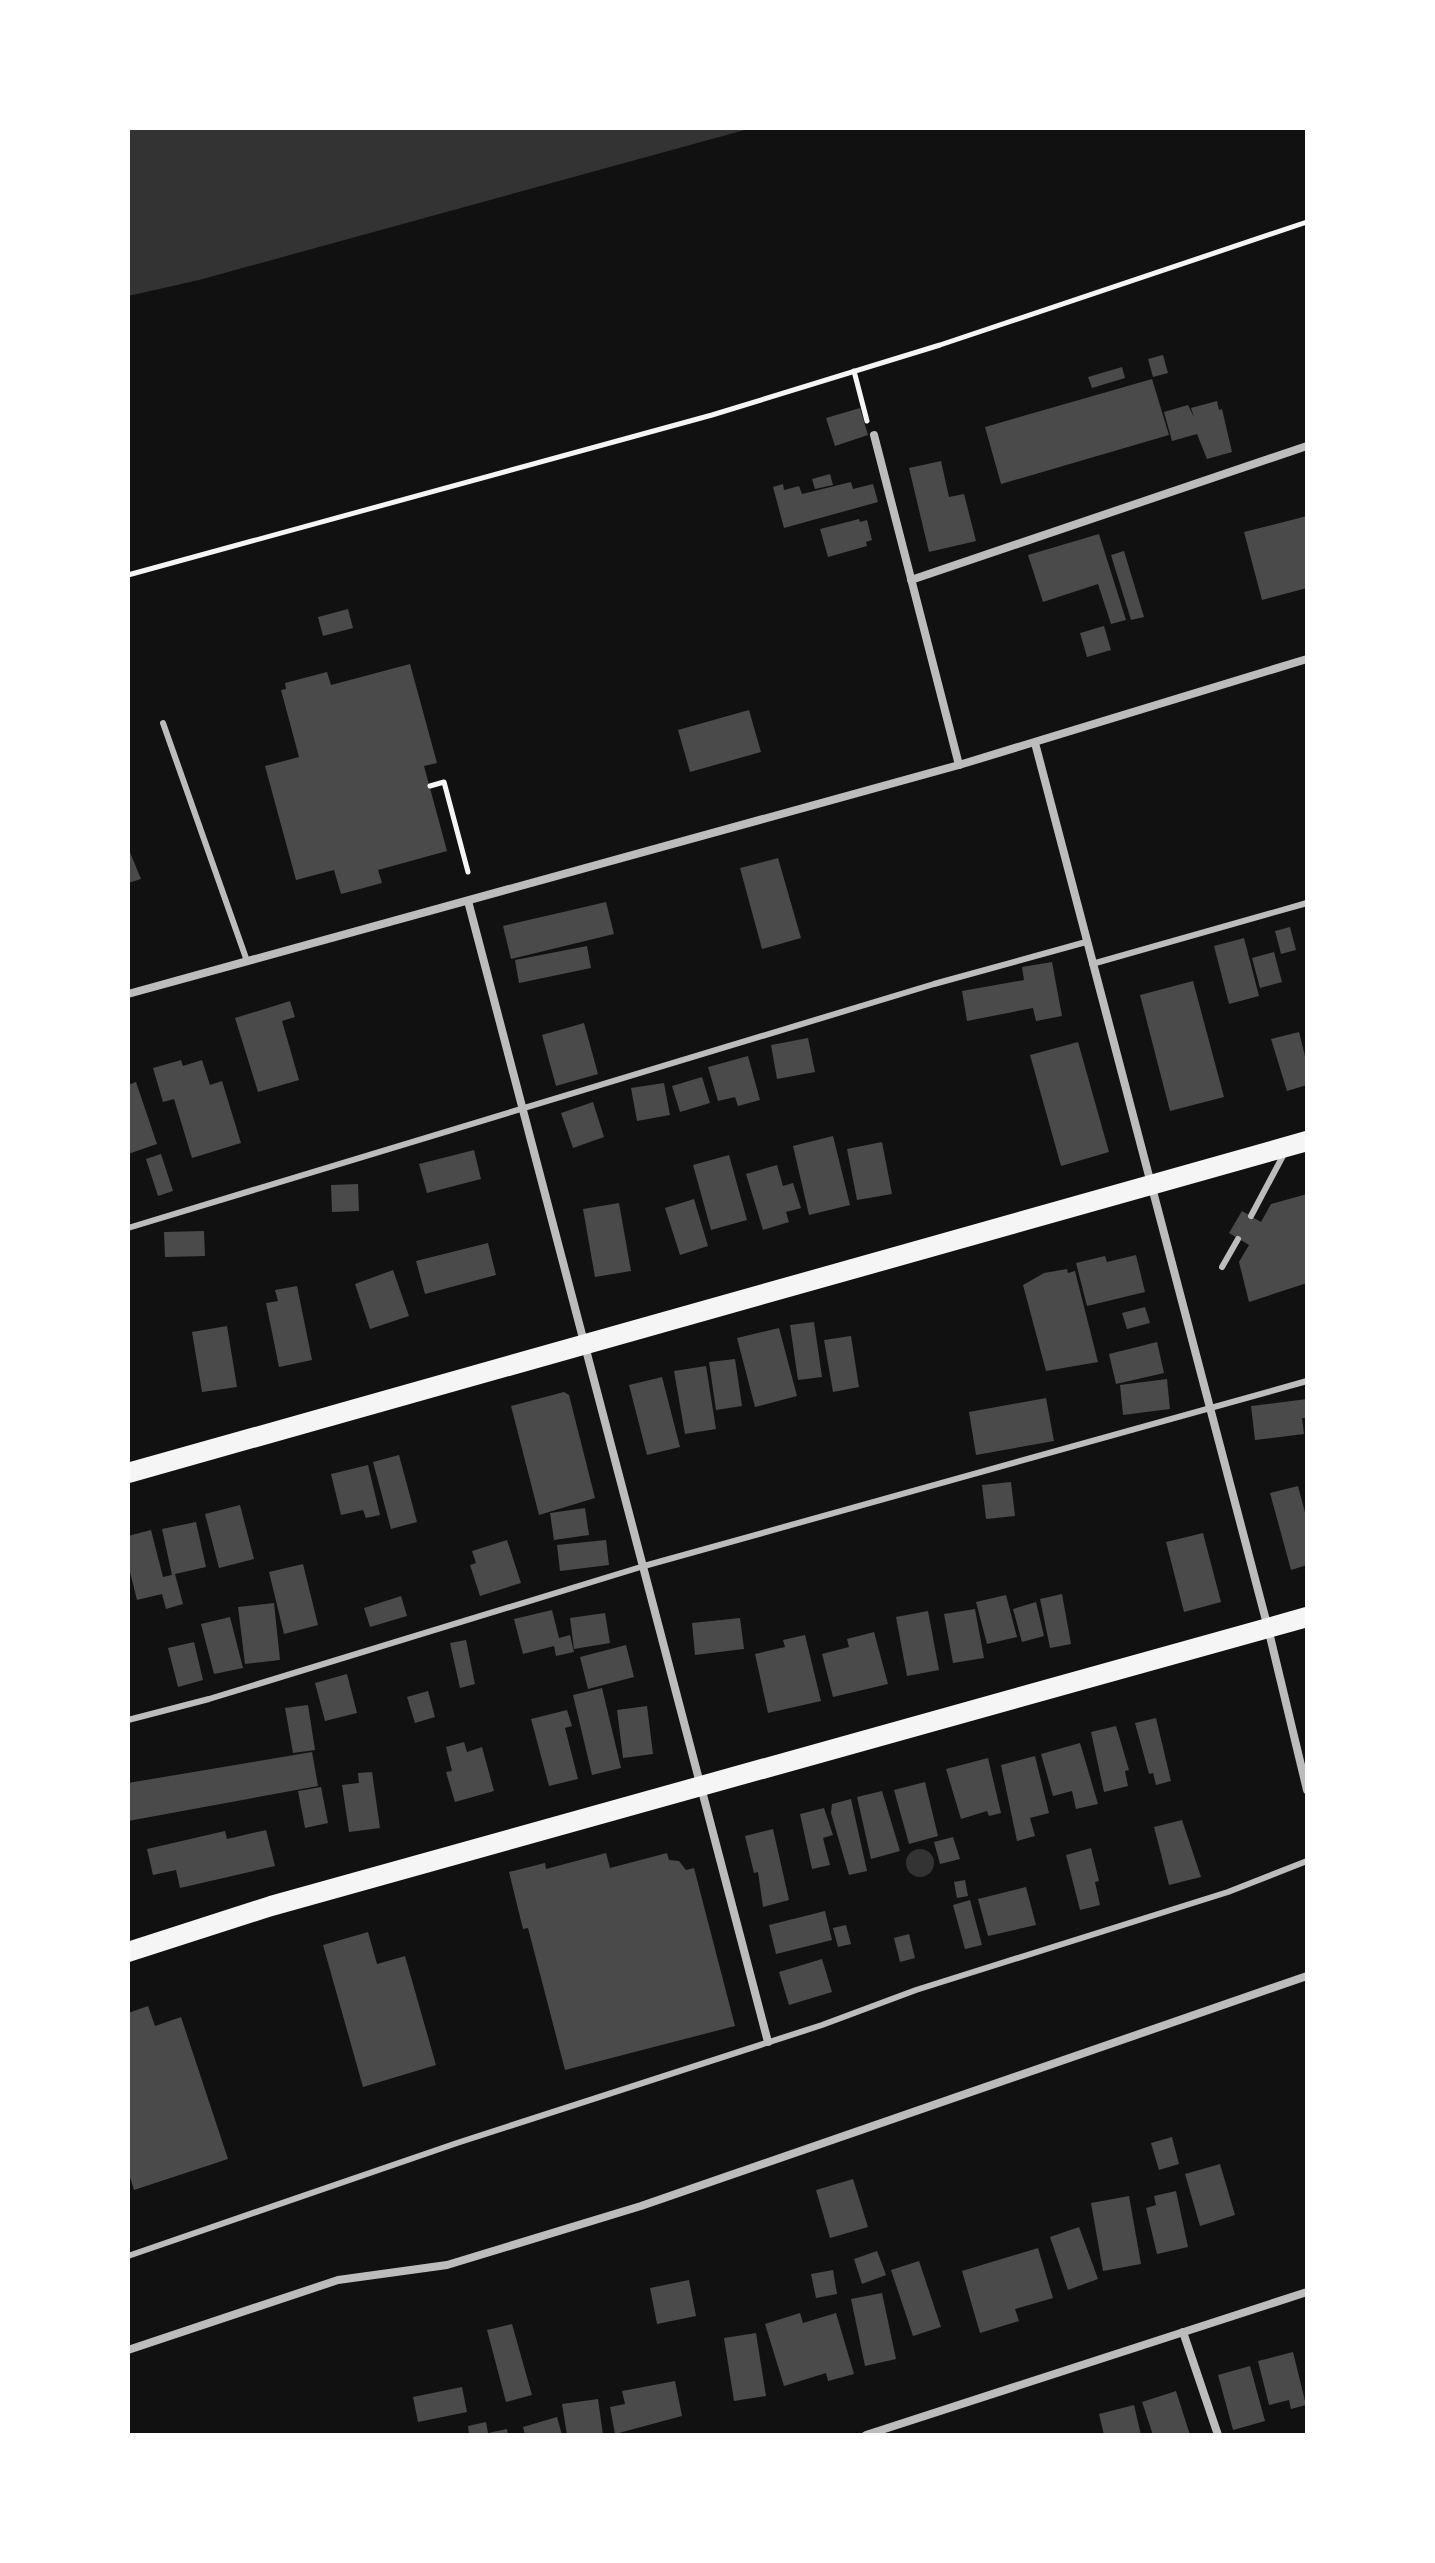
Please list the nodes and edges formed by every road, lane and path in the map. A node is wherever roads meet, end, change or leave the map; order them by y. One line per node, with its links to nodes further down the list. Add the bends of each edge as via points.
1 (1307, 222): 2 (path)
2 (854, 371): 3 (path); 5 (path)
3 (872, 435): 6 (street)
4 (1307, 446): 6 (street)
5 (128, 575)
6 (911, 580): 10 (street)
7 (1307, 659): 9 (street)
8 (163, 723): 16 (lane)
9 (1035, 743): 10 (street); 15 (street)
10 (959, 765): 13 (street)
11 (430, 786): 12 (path, via 444,782)
12 (468, 872)
13 (468, 901): 16 (street); 19 (street)
14 (1307, 903): 17 (lane)
15 (1086, 942): 17 (street); 19 (lane)
16 (247, 961): 18 (street)
17 (1092, 964): 21 (street)
18 (128, 994)
19 (523, 1110): 23 (lane); 26 (street)
20 (1297, 1144): 21 (main road); 22 (lane)
21 (1151, 1185): 26 (main road); 28 (street)
22 (1251, 1216)
23 (128, 1228)
24 (1238, 1239): 25 (lane)
25 (1222, 1267)
26 (585, 1344): 29 (main road); 30 (street)
27 (1307, 1381): 28 (lane)
28 (1210, 1408): 30 (lane); 32 (street)
29 (128, 1473)
30 (644, 1566): 33 (lane); 34 (street)
31 (1307, 1617): 32 (main road)
32 (1268, 1628): 34 (main road); 35 (street)
33 (128, 1720)
34 (702, 1787): 37 (main road, via 271,1906); 39 (street)
35 (1307, 1790)
36 (1307, 1861): 39 (lane, via 1228,1892)
37 (128, 1952)
38 (1307, 1976): 43 (street, via 641,2206 447,2265 338,2280)
39 (768, 2042): 40 (lane)
40 (128, 2256)
41 (1307, 2292): 42 (street)
42 (1183, 2332): 44 (street); 45 (street)
43 (128, 2350)
44 (869, 2435)
45 (1218, 2435)

